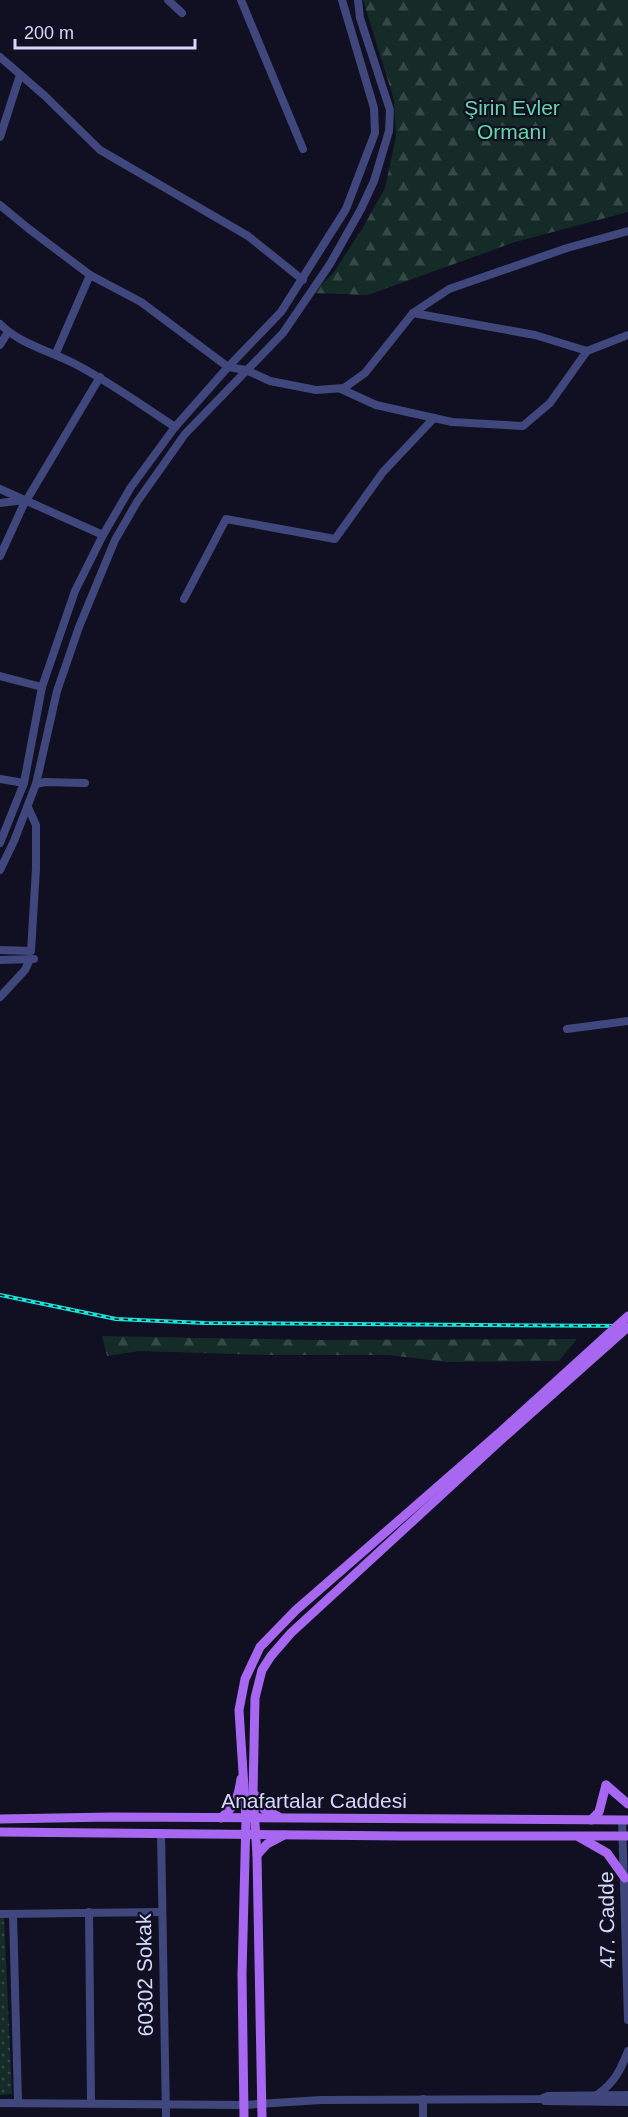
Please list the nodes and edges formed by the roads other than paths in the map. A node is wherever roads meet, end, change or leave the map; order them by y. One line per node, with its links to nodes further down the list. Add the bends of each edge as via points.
1 (168, 0): 5 (street)
2 (241, 0): 9 (street)
3 (342, 0): 13 (street, via 374,108 375,133 346,209)
4 (358, 0): 22 (street, via 360,18 390,110 381,162 361,209 330,264 284,333)
5 (182, 12)
6 (0, 57): 7 (street)
7 (20, 75): 8 (street); 13 (street, via 100,150 248,236)
8 (0, 137)
9 (303, 149)
10 (0, 205): 12 (street)
11 (628, 231): 14 (street, via 449,289)
12 (90, 275): 20 (street); 21 (street, via 141,302)
13 (303, 280): 21 (street, via 281,312)
14 (413, 313): 19 (street, via 535,334); 24 (street, via 365,373)
15 (0, 324): 16 (street)
16 (8, 332): 18 (street); 20 (street)
17 (628, 335): 19 (street)
18 (0, 345)
19 (587, 351): 25 (street, via 549,403 522,426)
20 (56, 353): 23 (street)
21 (228, 367): 22 (street); 26 (street)
22 (246, 370): 24 (street, via 297,387); 38 (street, via 185,434 115,540 57,691)
23 (100, 377): 26 (street); 28 (street)
24 (340, 389): 25 (street, via 376,405)
25 (434, 418): 32 (street, via 383,472 334,539 226,519)
26 (175, 427): 30 (street, via 131,487)
27 (0, 489): 28 (street)
28 (27, 499): 29 (street); 30 (street); 31 (street)
29 (0, 503)
30 (104, 535): 34 (street, via 75,591)
31 (1, 552)
32 (184, 599)
33 (0, 676): 34 (street)
34 (42, 687): 36 (street)
35 (0, 779): 36 (street)
36 (24, 783): 40 (street)
37 (84, 783): 38 (street)
38 (36, 784): 39 (street)
39 (28, 807): 41 (street); 42 (street, via 36,825 32,951)
40 (0, 843)
41 (0, 870)
42 (0, 950)
43 (0, 960): 44 (street, via 32,959)
44 (0, 997)
45 (628, 1021): 46 (street)
46 (567, 1029)
47 (628, 1316): 49 (main road, bridge)
48 (628, 1327): 49 (main road, bridge)
49 (499, 1437): 50 (main road, via 296,1610 260,1647 244,1679 240,1710); 51 (main road, via 271,1656 262,1670 255,1698)
50 (243, 1771): 54 (main road, via 238,1798); 55 (main road)
51 (253, 1792): 55 (main road); 56 (main road, via 264,1809)
52 (628, 1804): 57 (main road, via 606,1785 599,1812)
53 (0, 1818): 54 (main road, Anafartalar Caddesi)
54 (221, 1818): 55 (main road, Anafartalar Caddesi)
55 (250, 1819): 56 (main road, Anafartalar Caddesi); 61 (main road); 62 (main road)
56 (287, 1819): 57 (main road, Anafartalar Caddesi)
57 (591, 1820): 58 (main road, Anafartalar Caddesi)
58 (625, 1820): 65 (street, 47. Cadde)
59 (0, 1832): 60 (main road, Anafartalar Caddesi)
60 (161, 1833): 61 (main road, Anafartalar Caddesi); 69 (street, 60302 Sokak)
61 (245, 1834): 62 (main road, Anafartalar Caddesi); 85 (main road)
62 (256, 1834): 63 (main road, Anafartalar Caddesi); 66 (main road)
63 (284, 1834): 64 (main road, Anafartalar Caddesi); 66 (main road)
64 (577, 1836): 65 (main road, Anafartalar Caddesi); 67 (main road, via 607,1853)
65 (626, 1836): 67 (street, 47. Cadde)
66 (257, 1855): 84 (main road)
67 (625, 1878): 72 (street, 47. Cadde)
68 (89, 1912): 69 (street); 71 (street); 82 (street)
69 (162, 1912): 83 (street, 60302 Sokak)
70 (0, 1914): 71 (street)
71 (13, 1914): 79 (street)
72 (627, 1995): 73 (street, 47. Cadde)
73 (628, 2020)
74 (628, 2051): 76 (street, via 620,2072)
75 (628, 2095): 76 (street)
76 (596, 2096): 78 (street)
77 (423, 2099): 78 (street); 84 (street); 89 (street)
78 (541, 2099): 80 (street)
79 (18, 2102): 81 (street); 82 (street)
80 (628, 2102)
81 (0, 2103)
82 (91, 2103): 83 (street)
83 (166, 2104): 85 (street); 86 (street, 60302 Sokak)
84 (262, 2104): 85 (street); 88 (main road)
85 (244, 2105): 87 (main road)
86 (165, 2117)
87 (244, 2117)
88 (262, 2117)
89 (423, 2117)

